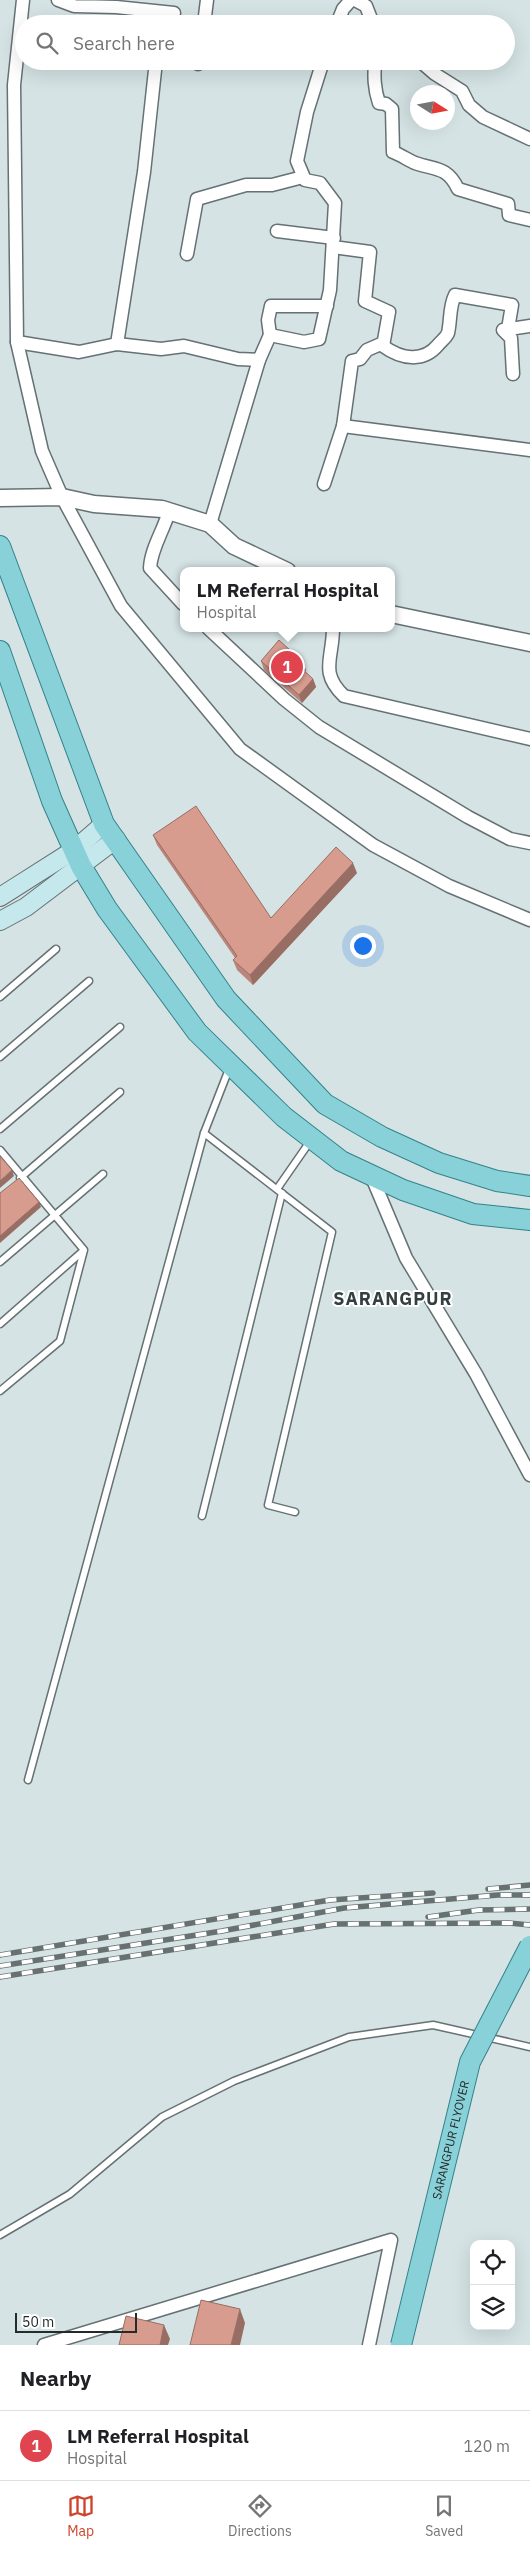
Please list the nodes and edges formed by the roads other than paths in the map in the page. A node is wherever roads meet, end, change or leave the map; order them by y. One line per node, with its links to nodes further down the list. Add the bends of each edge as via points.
1 (24, 0): 7 (street)
2 (58, 0): 8 (street, via 80,7)
3 (207, 0): 10 (street)
4 (351, 0): 11 (street)
5 (355, 0): 12 (street, via 366,6)
6 (174, 13): 9 (street)
7 (22, 15)
8 (145, 15)
9 (168, 15)
10 (205, 15)
11 (341, 15)
12 (370, 15)
13 (16, 70): 28 (street)
14 (155, 70): 30 (street, via 144,172)
15 (320, 70): 19 (street, via 307,112 297,162)
16 (374, 70): 20 (street, via 373,80 379,103 392,109 393,152 416,163 438,168 454,180 458,189 508,204 509,215)
17 (430, 70): 18 (street, via 462,91 469,105 484,117)
18 (530, 139)
19 (303, 177): 22 (street, via 320,183 335,203); 23 (street, via 272,185 246,185 197,199)
20 (530, 220)
21 (277, 231): 22 (street)
22 (333, 242): 24 (street); 29 (street, via 370,252 365,300 389,312)
23 (187, 254)
24 (327, 306): 27 (street, via 319,339 304,342); 27 (street, via 271,306 268,320)
25 (530, 326): 26 (street)
26 (508, 329): 29 (street, via 512,305 455,295 448,335 426,356 392,353); 32 (street, via 503,330 510,338)
27 (270, 335): 31 (street)
28 (17, 342): 30 (street, via 79,352); 36 (street, via 42,451)
29 (383, 343): 33 (street, via 352,361)
30 (117, 344): 31 (street, via 161,349 184,346)
31 (259, 360): 39 (street)
32 (513, 374)
33 (343, 426): 34 (street); 35 (street)
34 (530, 450)
35 (324, 484)
36 (62, 497): 37 (street); 38 (street, via 94,504); 53 (street, via 120,606 240,749 373,845 449,886)
37 (0, 498)
38 (170, 511): 39 (street); 42 (street, via 151,556 150,568)
39 (210, 524): 41 (street, via 234,546)
40 (0, 546): 49 (main road)
41 (279, 567)
42 (180, 601)
43 (395, 615): 46 (street)
44 (212, 632): 50 (street, via 284,699 320,727 468,817 510,839)
45 (333, 632): 48 (street, via 329,676 344,696)
46 (530, 642)
47 (0, 651): 51 (main road, via 52,801)
48 (530, 739)
49 (110, 832): 51 (main road); 70 (main road, via 226,999 325,1104 382,1137 439,1163 497,1181)
50 (530, 844)
51 (78, 858): 52 (main road); 54 (main road, via 26,907); 60 (main road, via 107,909 198,1032)
52 (0, 897)
53 (530, 920)
54 (0, 921)
55 (56, 949): 57 (lane)
56 (89, 981): 59 (lane)
57 (0, 997)
58 (120, 1027): 62 (lane)
59 (0, 1057)
60 (231, 1065): 63 (lane); 64 (main road, via 284,1117)
61 (120, 1092): 68 (lane)
62 (0, 1129)
63 (204, 1133): 71 (lane); 81 (lane)
64 (312, 1138): 67 (main road, via 341,1161); 71 (lane)
65 (0, 1150): 68 (lane)
66 (103, 1174): 72 (lane)
67 (371, 1175): 73 (main road, via 403,1190 473,1214); 78 (street, via 406,1258 476,1374)
68 (22, 1176): 69 (lane); 72 (lane)
69 (15, 1182)
70 (530, 1186)
71 (279, 1191): 79 (lane, via 332,1232 268,1505); 80 (lane)
72 (55, 1216): 74 (lane); 75 (lane)
73 (530, 1220)
74 (84, 1250): 76 (lane); 77 (lane, via 60,1341)
75 (0, 1262)
76 (0, 1324)
77 (0, 1391)
78 (530, 1475)
79 (295, 1512)
80 (202, 1516)
81 (28, 1780)
82 (530, 1946): 87 (main road, SARANGPUR FLYOVER, bridge, via 470,2062)
83 (530, 2047): 84 (lane, via 433,2025 348,2037 234,2082 162,2117 70,2194)
84 (0, 2235)
85 (44, 2345): 86 (street, via 391,2240)
86 (369, 2345)
87 (401, 2345)

